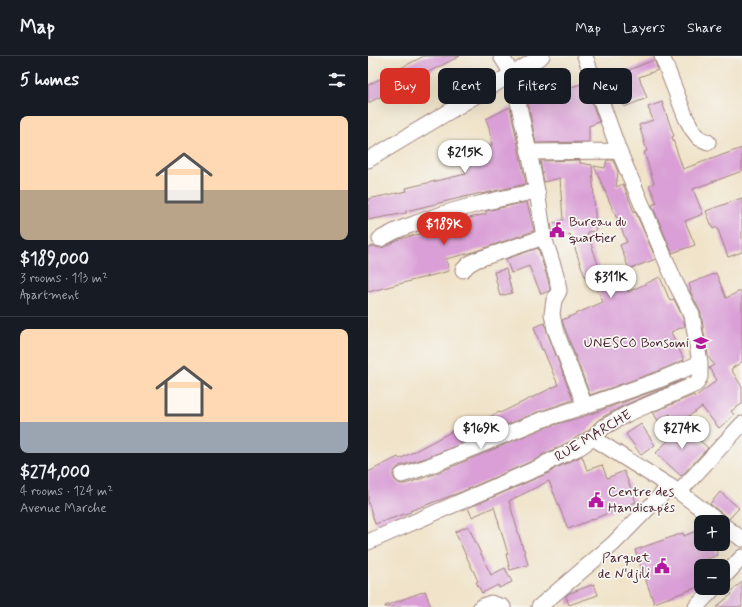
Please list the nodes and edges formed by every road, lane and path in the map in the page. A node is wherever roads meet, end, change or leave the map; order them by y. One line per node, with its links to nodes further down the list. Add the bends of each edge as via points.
1 (501, 56): 5 (street)
2 (542, 56): 6 (street)
3 (585, 56): 10 (street, RUE MARCHE)
4 (662, 56): 9 (street, via 689,123 699,138)
5 (508, 68)
6 (522, 68)
7 (504, 79): 12 (street)
8 (519, 104): 11 (street)
9 (708, 142)
10 (619, 151): 11 (street); 17 (street, RUE MARCHE, via 676,284 692,315)
11 (529, 152): 13 (street)
12 (368, 160)
13 (536, 191): 14 (street); 15 (street, via 476,204 433,217)
14 (544, 237): 16 (street, via 476,260); 18 (street, via 559,291 554,300 552,314 555,329)
15 (380, 239)
16 (464, 270)
17 (700, 363): 18 (street); 20 (street, RUE MARCHE, via 700,377 696,384 627,414 604,427)
18 (585, 406): 21 (street, via 541,420)
19 (742, 424): 22 (street)
20 (593, 438): 22 (street); 26 (street, RUE MARCHE, via 546,464)
21 (402, 475)
22 (675, 489): 23 (street); 32 (street)
23 (710, 515)
24 (730, 530): 25 (street)
25 (742, 539)
26 (368, 542)
27 (742, 557): 28 (street)
28 (730, 570)
29 (707, 595): 33 (street)
30 (480, 607): 31 (street, via 491,603)
31 (503, 607)
32 (539, 607)
33 (696, 607)

